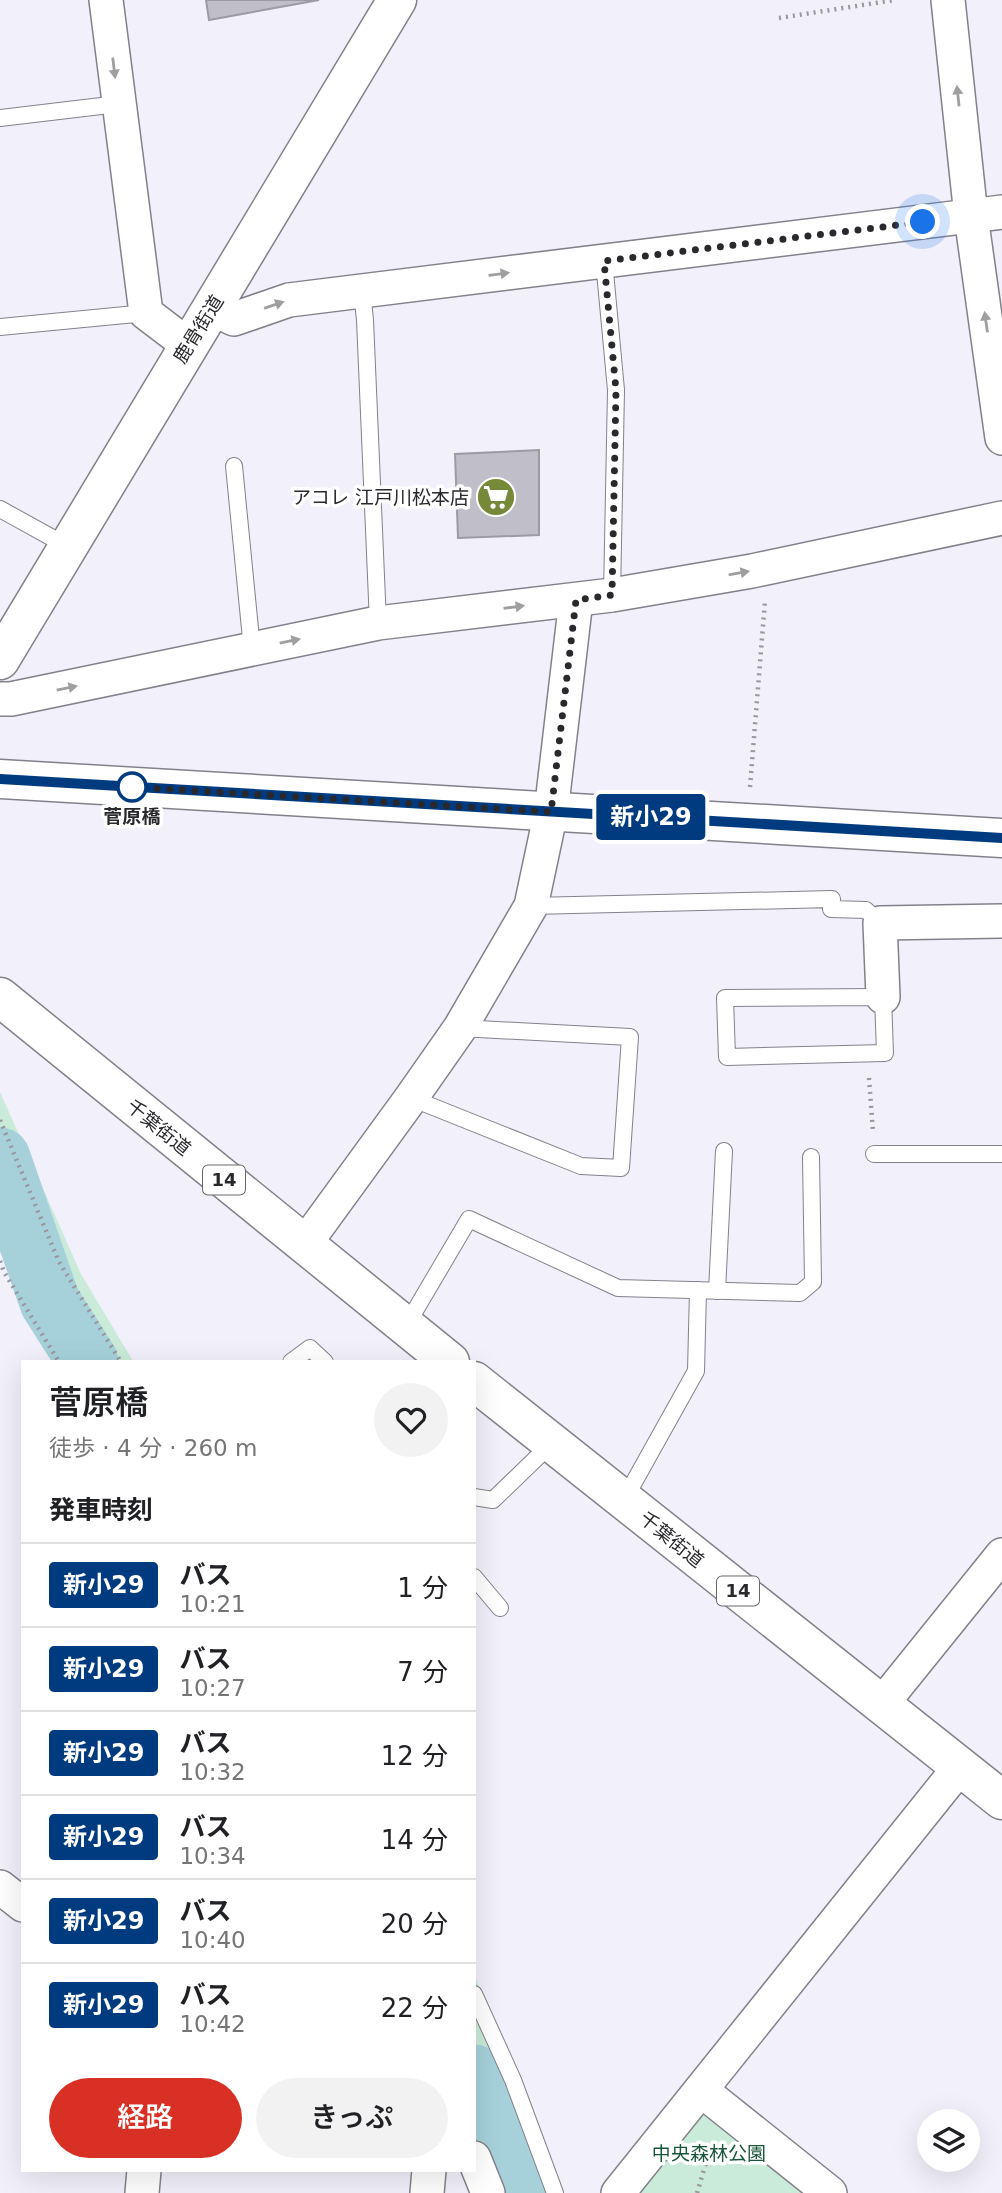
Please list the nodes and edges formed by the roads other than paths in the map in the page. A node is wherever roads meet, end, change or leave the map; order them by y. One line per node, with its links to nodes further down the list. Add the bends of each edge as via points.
1 (106, 0): 4 (street, one-way to 4)
2 (397, 0): 9 (main road, 鹿骨街道)
3 (948, 0): 6 (street, one-way to 3)
4 (118, 104): 5 (lane); 10 (street)
5 (0, 118)
6 (987, 214): 7 (street); 13 (street, one-way to 6)
7 (604, 261): 8 (street, one-way to 7); 18 (lane, via 616,390)
8 (362, 292): 9 (street, one-way to 8, via 234,319 289,300); 20 (lane)
9 (211, 308): 12 (main road, 鹿骨街道)
10 (146, 313): 11 (lane); 12 (street)
11 (0, 327)
12 (188, 345): 17 (main road, 鹿骨街道)
13 (1002, 438)
14 (234, 466): 21 (lane)
15 (0, 509): 17 (lane)
16 (1002, 518): 18 (street, one-way to 16, via 752,571)
17 (67, 546): 22 (main road, 鹿骨街道)
18 (612, 595): 19 (street)
19 (576, 600): 20 (street, one-way to 19); 25 (street)
20 (378, 623): 21 (street, one-way to 20)
21 (252, 649): 23 (street, one-way to 21)
22 (0, 660)
23 (0, 699)
24 (0, 779): 25 (main road)
25 (551, 812): 26 (main road); 27 (street)
26 (1002, 838)
27 (531, 906): 29 (lane, via 832,898 831,909 866,910); 32 (street)
28 (1002, 922): 29 (street)
29 (880, 923): 31 (street)
30 (0, 997): 38 (main road, 千葉街道 / 14)
31 (883, 997): 31 (lane, via 885,1053 727,1057 725,998)
32 (460, 1028): 33 (street); 33 (lane, via 630,1037 621,1168 581,1166)
33 (411, 1098): 38 (street)
34 (724, 1151): 40 (lane)
35 (874, 1154): 36 (lane)
36 (1002, 1154)
37 (811, 1157): 40 (lane, via 813,1282 800,1293)
38 (304, 1245): 41 (main road, 千葉街道 / 14)
39 (698, 1290): 40 (lane); 41 (lane, via 618,1288 469,1219); 48 (lane, via 696,1371)
40 (717, 1291)
41 (406, 1326): 44 (main road, 千葉街道 / 14)
42 (294, 1360): 43 (lane, via 310,1348)
43 (324, 1360)
44 (448, 1360)
45 (476, 1383): 46 (main road, 千葉街道 / 14)
46 (551, 1444): 47 (lane, via 493,1500); 48 (main road, 千葉街道 / 14)
47 (476, 1497)
48 (624, 1500): 52 (main road, 千葉街道 / 14)
49 (1002, 1555): 52 (street)
50 (476, 1579): 51 (lane)
51 (500, 1608)
52 (881, 1705): 53 (main road, 千葉街道 / 14)
53 (987, 1785): 57 (street)
54 (0, 1887): 55 (street)
55 (21, 1903)
56 (476, 1998): 64 (lane, via 513,2080)
57 (701, 2090): 65 (street); 66 (street)
58 (476, 2163): 63 (street)
59 (144, 2172): 61 (street)
60 (429, 2172): 62 (street)
61 (142, 2193)
62 (427, 2193)
63 (488, 2193)
64 (555, 2193)
65 (618, 2193)
66 (830, 2193)

